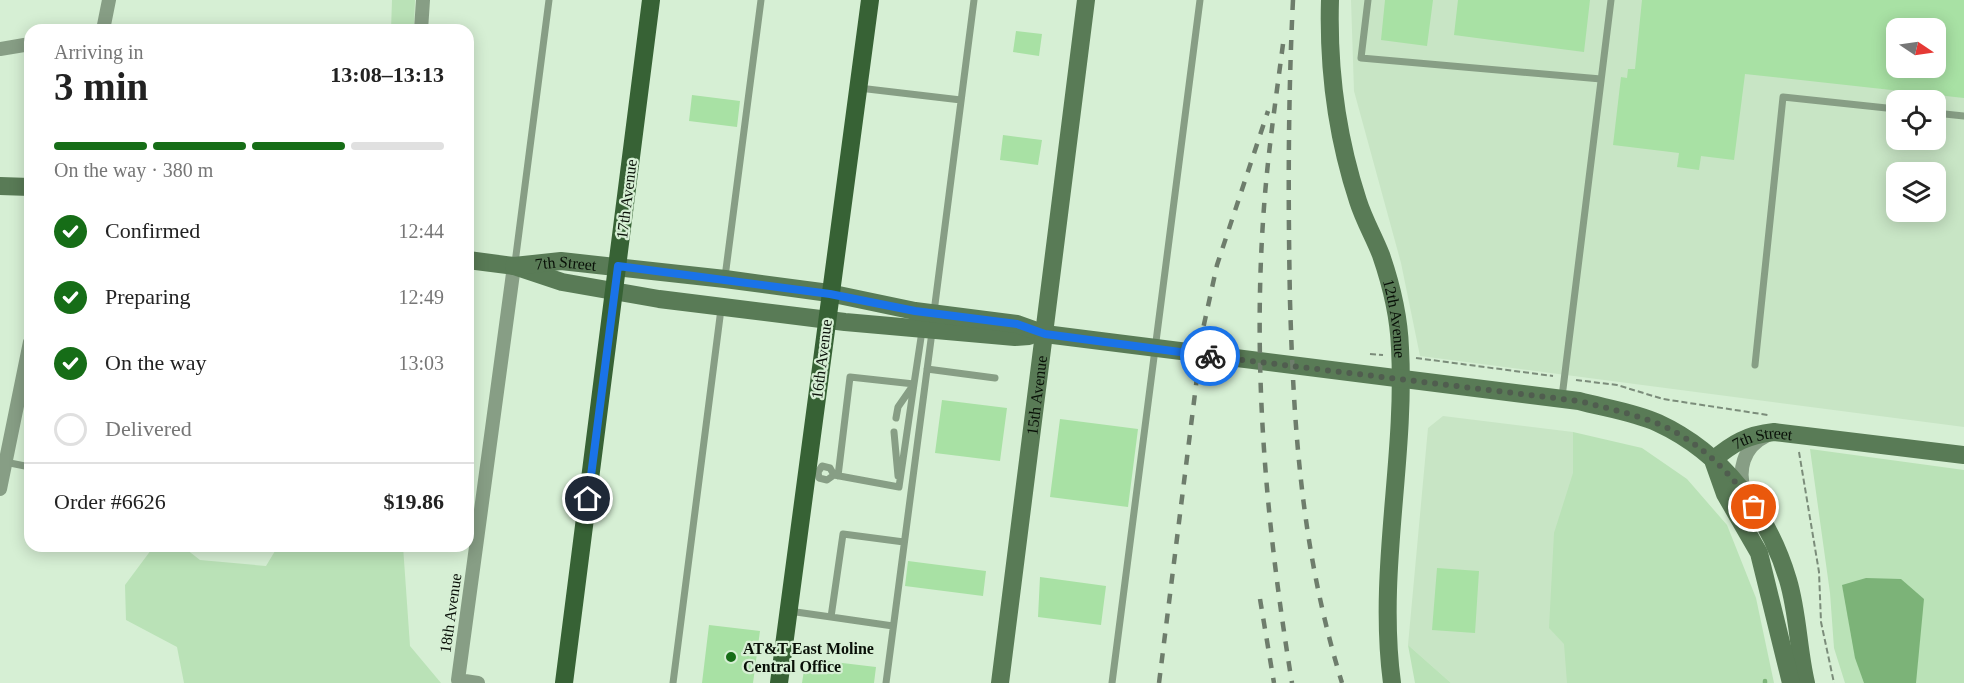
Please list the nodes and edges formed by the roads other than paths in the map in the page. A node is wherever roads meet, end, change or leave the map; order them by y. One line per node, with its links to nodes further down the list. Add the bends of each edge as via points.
1 (109, 0): 13 (street)
2 (423, 0): 14 (street)
3 (549, 0): 26 (lane)
4 (651, 0): 27 (main road, 17th Avenue)
5 (760, 0): 28 (lane)
6 (870, 0): 18 (main road, 16th Avenue)
7 (974, 0): 19 (lane)
8 (1086, 0): 34 (street, 15th Avenue)
9 (1200, 0): 35 (lane)
10 (1330, 0): 40 (street, 12th Avenue, via 1331,55 1343,144 1359,204 1384,266 1400,356)
11 (1368, 0): 17 (lane, via 1361,58)
12 (1611, 0): 17 (lane)
13 (104, 24)
14 (422, 24)
15 (24, 46): 16 (street)
16 (0, 49)
17 (1601, 80): 42 (lane)
18 (858, 88): 19 (lane); 30 (main road, 16th Avenue)
19 (961, 100): 33 (lane)
20 (1886, 108): 37 (lane, via 1783,97)
21 (1946, 114): 22 (lane)
22 (1964, 116)
23 (0, 186): 24 (street)
24 (24, 187)
25 (474, 261): 26 (street, 7th Street)
26 (514, 266): 27 (street, 7th Street, via 561,261); 29 (street, 7th Street, via 562,282); 60 (street, 18th Avenue)
27 (618, 266): 28 (street, 7th Street); 29 (main road, 17th Avenue)
28 (725, 279): 30 (street, 7th Street)
29 (615, 292): 31 (street, 7th Street); 62 (main road, 17th Avenue)
30 (830, 294): 32 (main road, 16th Avenue); 33 (street, 7th Street)
31 (721, 307): 32 (street, 7th Street); 63 (lane)
32 (826, 320): 33 (street, 7th Street); 51 (main road, 16th Avenue)
33 (929, 324): 34 (street, 7th Street, via 1017,324); 38 (lane); 41 (lane)
34 (1045, 334): 35 (street, 7th Street); 66 (street, 15th Avenue)
35 (1155, 349): 40 (street, 7th Street); 67 (lane)
36 (24, 364): 46 (street)
37 (1755, 365)
38 (927, 369): 39 (lane); 56 (lane)
39 (995, 378)
40 (1400, 380): 42 (street, 7th Street); 68 (street, 12th Avenue, via 1399,464 1389,550)
41 (914, 384): 43 (lane, via 898,407); 52 (lane, via 850,377); 53 (lane)
42 (1561, 399): 48 (street, 7th Street, via 1657,423)
43 (896, 418)
44 (1776, 425): 47 (street, 7th Street, via 1799,434); 48 (street, 7th Street, via 1735,442); 55 (street, via 1746,454 1742,483)
45 (894, 432): 53 (lane)
46 (5, 435): 49 (street)
47 (1964, 455)
48 (1713, 460): 55 (street); 69 (street, via 1725,494 1758,554)
49 (5, 462): 50 (lane); 54 (street)
50 (24, 465)
51 (813, 471): 52 (lane, via 827,480); 57 (main road, 16th Avenue)
52 (836, 475): 53 (lane)
53 (899, 487)
54 (0, 489)
55 (1746, 495): 70 (street, via 1767,528 1788,580)
56 (904, 542): 58 (lane, via 843,534); 59 (lane)
57 (789, 611): 58 (lane); 64 (main road, 16th Avenue)
58 (831, 617): 59 (lane)
59 (893, 626): 65 (lane)
60 (458, 682): 61 (street)
61 (478, 683)
62 (564, 683)
63 (673, 683)
64 (780, 683)
65 (886, 683)
66 (1000, 683)
67 (1112, 683)
68 (1392, 683)
69 (1791, 683)
70 (1806, 683)

